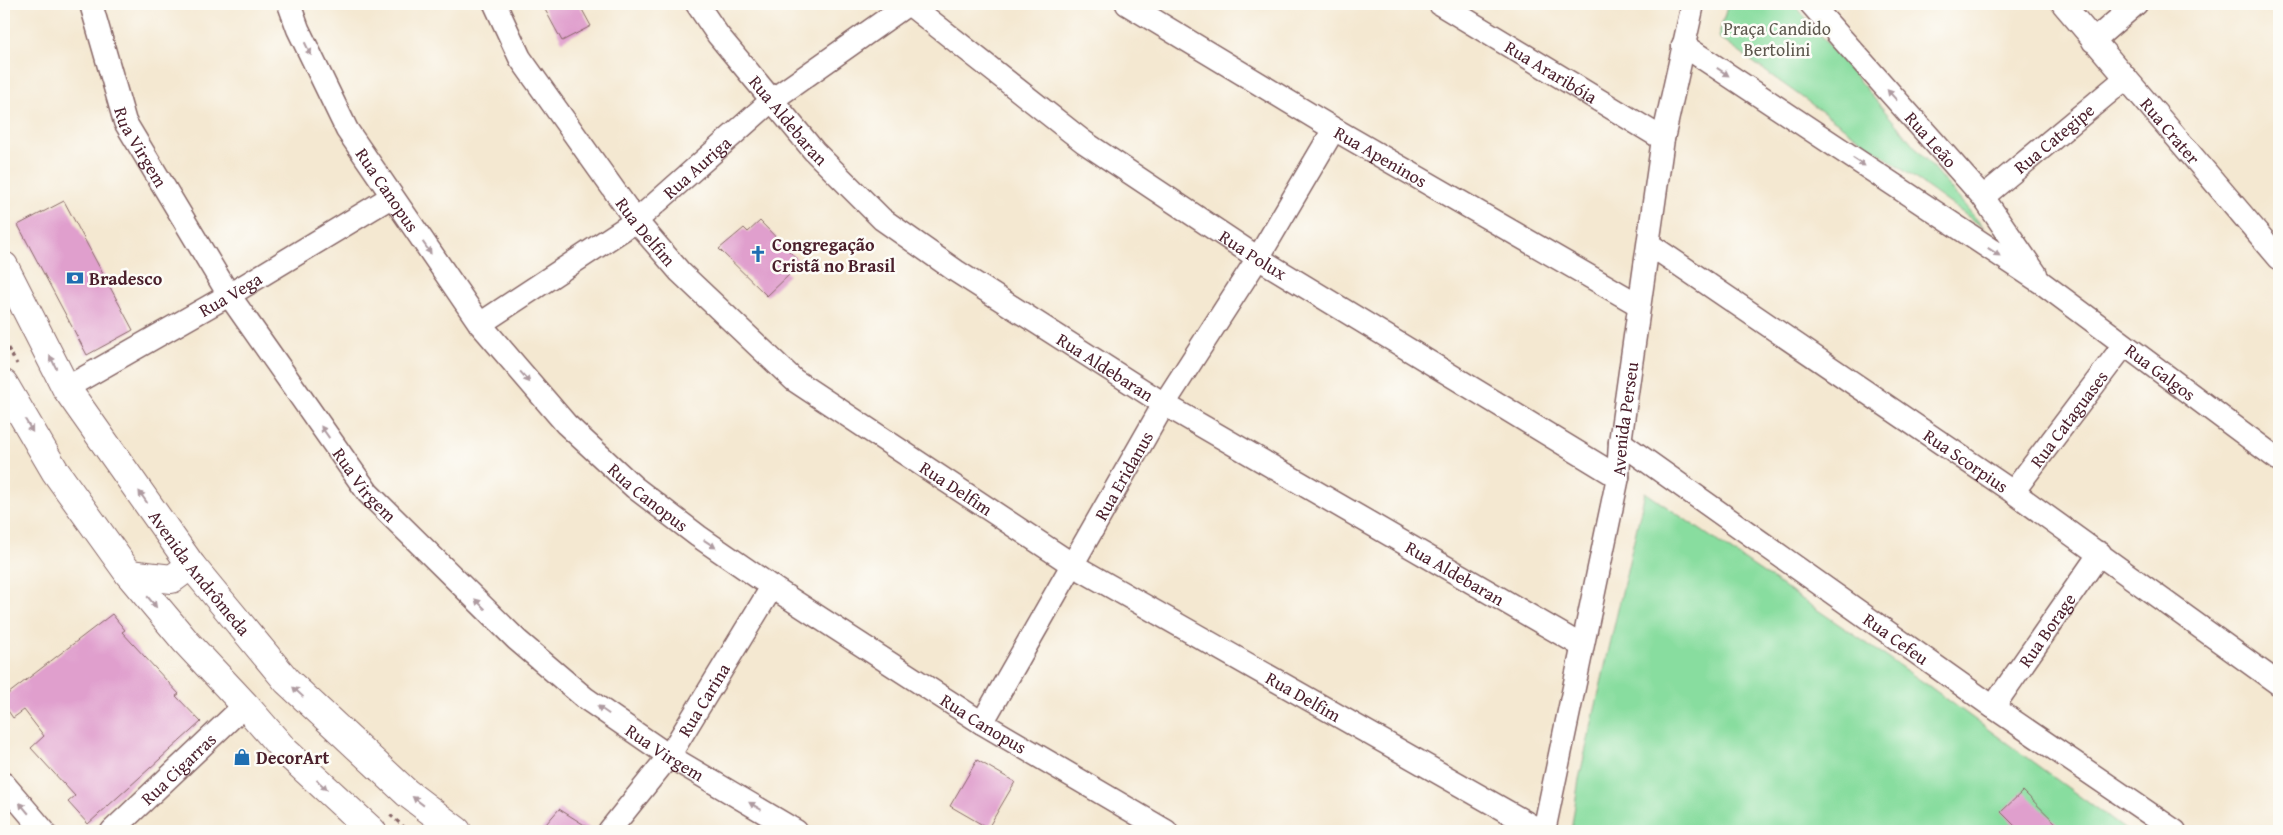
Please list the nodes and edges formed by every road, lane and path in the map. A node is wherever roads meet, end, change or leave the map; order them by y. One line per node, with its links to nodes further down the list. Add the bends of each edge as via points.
1 (91, 4): 26 (street, Rua Virgem, via 125,122)
2 (289, 4): 18 (street, Rua Canopus, one-way to 18, via 347,130)
3 (494, 4): 20 (street, Rua Delfim, via 520,58)
4 (697, 4): 15 (street, Rua Aldebaran, via 718,35)
5 (908, 4): 15 (street, Rua Auriga); 22 (street, Rua Polux, via 1084,142)
6 (1127, 4): 16 (street, Rua Apeninos)
7 (1440, 4): 17 (street, Rua Araribóia)
8 (1693, 4): 13 (street, Avenida Perseu)
9 (1811, 4): 19 (street, Rua Leão, one-way to 9)
10 (2062, 4): 12 (street, Rua Crater)
11 (2136, 4): 12 (street)
12 (2093, 41): 14 (street, Rua Crater)
13 (1683, 45): 17 (street, Avenida Perseu); 25 (street, one-way to 25)
14 (2126, 78): 19 (street, Rua Categipe); 23 (street, Rua Crater)
15 (772, 100): 20 (street, Rua Auriga); 32 (street, Rua Aldebaran, via 814,151 882,219 956,271)
16 (1334, 129): 22 (street, Rua Eridanus); 27 (street, Rua Apeninos)
17 (1663, 139): 21 (street, Avenida Perseu)
18 (392, 197): 26 (street, Rua Vega); 28 (street, Rua Canopus, one-way to 28)
19 (1983, 197): 25 (street, Rua Leão)
20 (636, 220): 28 (street, Rua Auriga); 39 (street, Rua Delfim, via 680,272 794,380)
21 (1648, 244): 27 (street, Avenida Perseu); 36 (street, Rua Scorpius)
22 (1258, 258): 32 (street, Rua Eridanus); 35 (street, Rua Polux)
23 (2279, 258)
24 (4, 266): 31 (main road, Avenida Andrômeda, one-way to 24)
25 (2042, 283): 29 (street, Rua Galgos)
26 (229, 294): 31 (street, Rua Vega); 47 (street, Rua Virgem, one-way to 26, via 585,698 517,640 368,492)
27 (1639, 305): 33 (street, Avenida Perseu)
28 (480, 324): 41 (street, Rua Canopus, one-way to 41, via 566,424 634,487)
29 (2124, 345): 34 (street, Rua Galgos); 36 (street, Rua Cataguases)
30 (4, 384): 40 (main road, one-way to 40, via 55,471)
31 (66, 388): 38 (main road, Avenida Andrômeda, one-way to 31)
32 (1164, 404): 39 (street, Rua Eridanus); 42 (street, Rua Aldebaran)
33 (1620, 442): 35 (street, Avenida Perseu); 45 (street, Rua Cefeu)
34 (2279, 460)
35 (1618, 477): 42 (street, Avenida Perseu)
36 (2013, 492): 37 (street, Rua Scorpius)
37 (2100, 553): 43 (street, Rua Scorpius); 45 (street, Rua Borage)
38 (191, 565): 40 (main road, via 172,579); 52 (main road, Avenida Andrômeda, one-way to 38, via 407,793 287,681)
39 (1074, 565): 46 (street, Rua Eridanus); 56 (street, Rua Delfim)
40 (129, 574): 44 (main road, one-way to 44)
41 (772, 587): 46 (street, Rua Canopus); 47 (street, Rua Carina)
42 (1582, 646): 56 (street, Avenida Perseu)
43 (2279, 684)
44 (245, 705): 50 (street, Rua Cigarras); 51 (main road, one-way to 51, via 285,751)
45 (1993, 707): 57 (street, Rua Cefeu)
46 (982, 723): 55 (street, Rua Canopus)
47 (669, 756): 53 (street, Rua Carina); 54 (street, Rua Virgem, one-way to 47)
48 (4, 784): 49 (street, one-way to 48)
49 (44, 831)
50 (112, 831)
51 (372, 831)
52 (457, 831)
53 (609, 831)
54 (796, 831)
55 (1166, 831)
56 (1542, 831)
57 (2175, 831)

